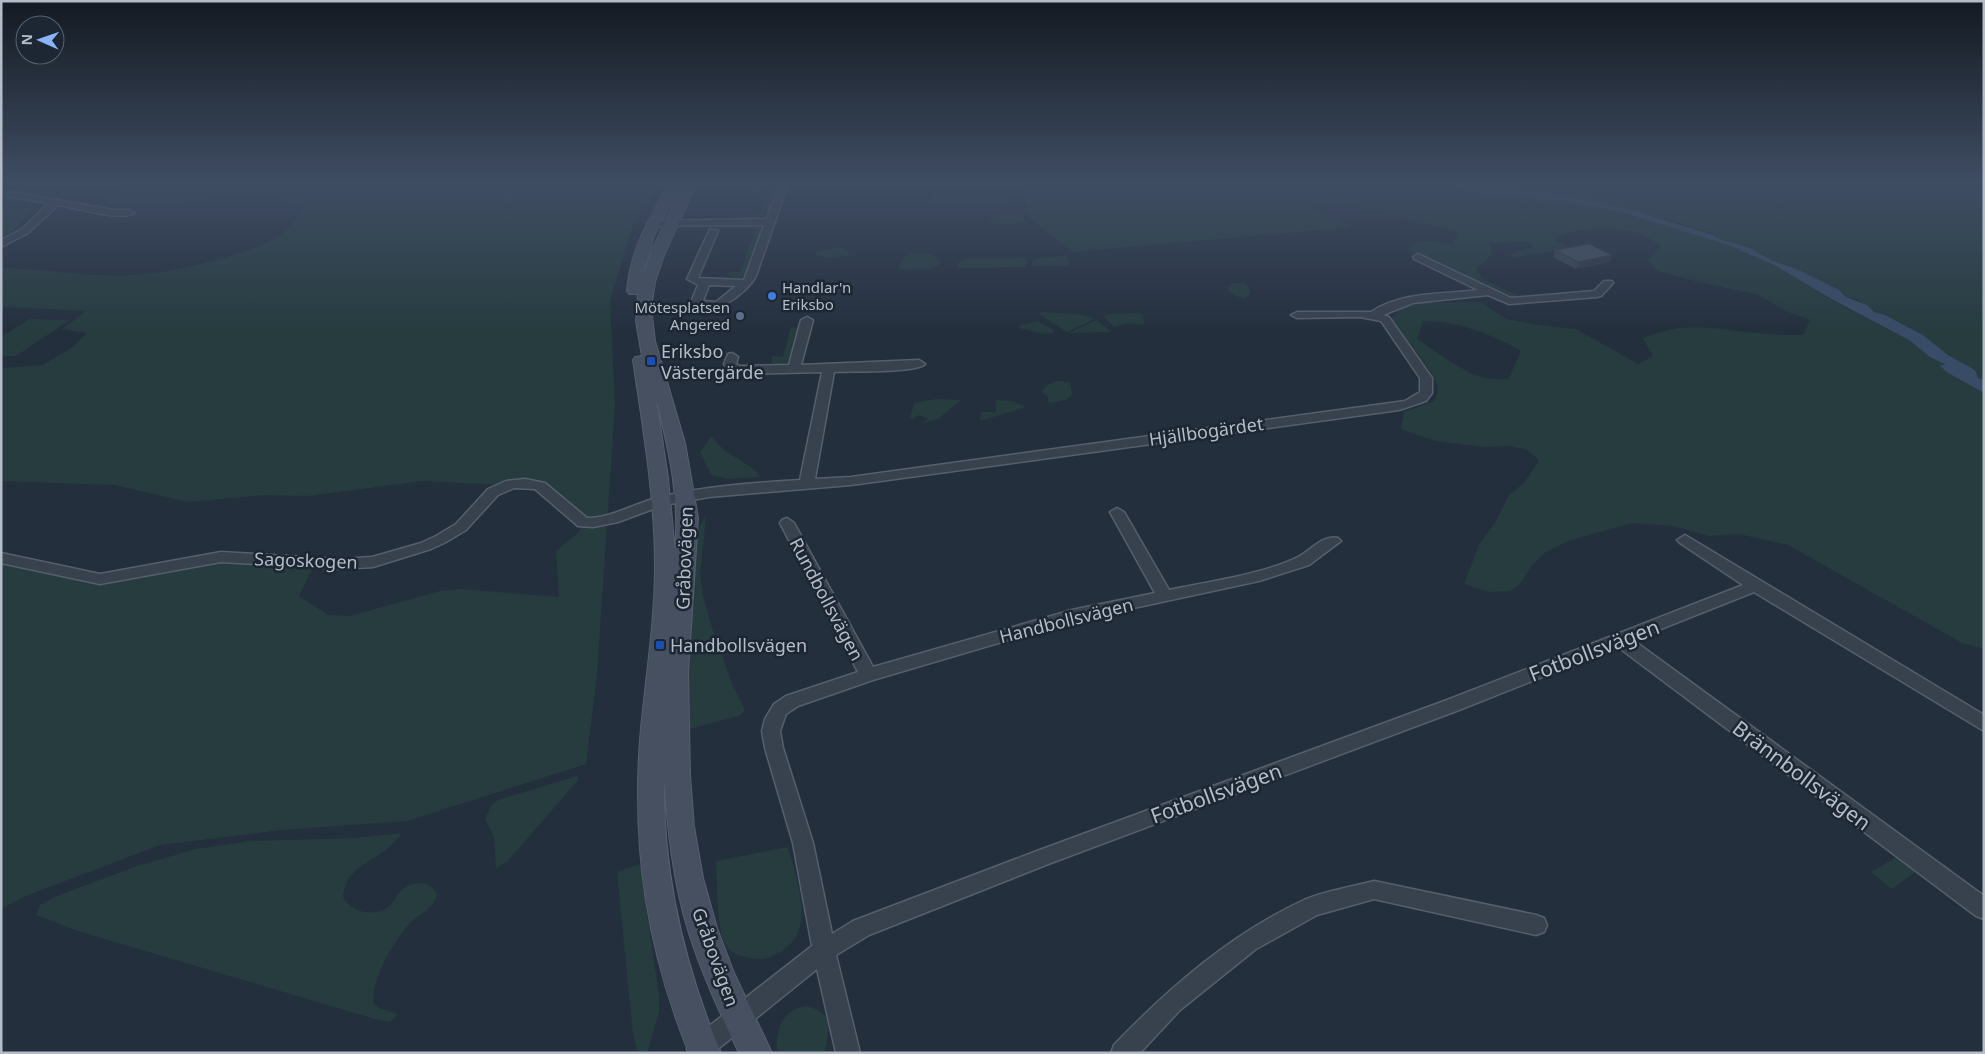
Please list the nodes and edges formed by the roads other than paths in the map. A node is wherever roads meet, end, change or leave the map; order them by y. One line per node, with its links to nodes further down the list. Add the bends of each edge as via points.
1 (21, 233): 5 (street)
2 (654, 233): 19 (main road, Gråbovägen, via 644,244 636,272 634,305)
3 (712, 233): 7 (street, via 692,279)
4 (767, 233): 8 (street)
5 (1, 244)
6 (1418, 257): 10 (street)
7 (705, 282): 8 (street, via 721,278); 8 (street, via 697,302 718,305)
8 (747, 283)
9 (1608, 283): 10 (street, via 1597,294 1527,300 1509,301)
10 (1488, 292): 11 (street, via 1410,301 1385,307)
11 (1375, 315): 12 (street); 18 (street, Hjällbogärdet, via 1385,319 1426,378 1429,385 1418,402 851,480)
12 (1297, 316)
13 (807, 320): 17 (street)
14 (732, 357): 17 (street, via 732,368 740,370)
15 (919, 364): 16 (street)
16 (829, 368): 17 (street); 18 (street)
17 (794, 369)
18 (807, 482): 19 (street, Hjällbogärdet)
19 (674, 499): 24 (street, Sagoskogen, via 639,507 602,523 583,523 540,486 511,484 494,492 461,526 442,539 398,555 354,564 221,557 100,579); 33 (main road, Gråbovägen, via 688,518 675,732 677,782 688,868 698,913); 34 (main road, Gråbovägen, via 665,529 665,597 655,725 652,838 658,894 674,973)
20 (1116, 512): 26 (street)
21 (787, 523): 28 (street, Rundbollsvägen)
22 (1684, 540): 25 (street)
23 (1334, 541): 26 (street, Handbollsvägen, via 1303,561 1252,577)
24 (1, 558)
25 (1755, 586): 27 (street, Fotbollsvägen); 29 (street)
26 (1165, 596): 28 (street, Handbollsvägen, via 1072,616)
27 (1621, 640): 30 (street, Brännbollsvägen); 32 (street, Fotbollsvägen, via 861,928)
28 (868, 675): 32 (street, Handbollsvägen, via 792,701 780,709 771,731 803,843)
29 (1984, 724)
30 (1984, 909)
31 (1536, 926): 37 (street, via 1374,890 1312,907 1248,942 1172,1002)
32 (824, 950): 33 (street, Fotbollsvägen); 36 (street, Handbollsvägen)
33 (738, 1018): 34 (street, Fotbollsvägen); 35 (main road, Gråbovägen)
34 (701, 1051)
35 (756, 1053)
36 (848, 1053)
37 (1124, 1053)

